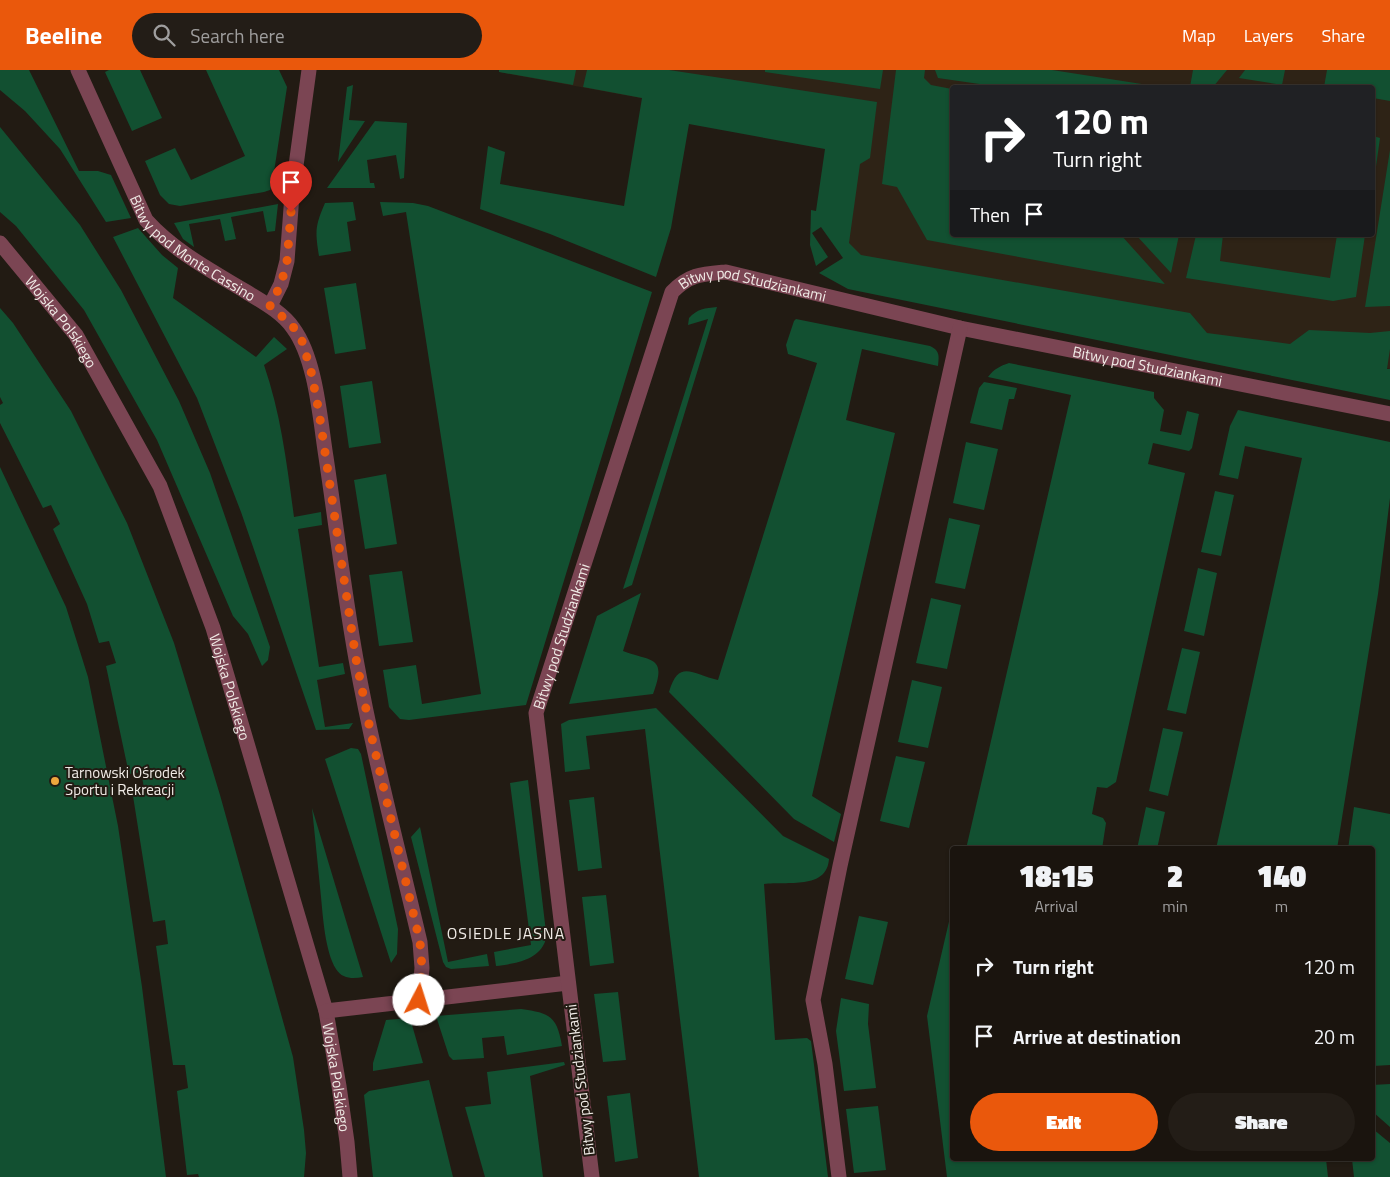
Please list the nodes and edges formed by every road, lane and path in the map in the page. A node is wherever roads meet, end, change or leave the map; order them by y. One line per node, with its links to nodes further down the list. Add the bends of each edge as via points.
1 (78, 70): 4 (street, Bitwy pod Monte Cassino, via 146,220 161,237 187,256)
2 (309, 70): 4 (street, via 292,195 287,261 281,284)
3 (0, 243): 9 (street, Wojska Polskiego, via 76,335 160,486 212,628)
4 (270, 306): 8 (street, Bitwy pod Monte Cassino, via 292,325 302,341 311,371 358,668 420,942)
5 (960, 328): 6 (street, Bitwy pod Studziankami); 7 (street, Bitwy pod Studziankami, via 726,272 700,274 683,281 672,292 536,713); 12 (street, via 813,1000 825,1064)
6 (1390, 414)
7 (568, 983): 8 (street, Bitwy pod Studziankami); 11 (street, Bitwy pod Studziankami)
8 (419, 1000): 9 (street, Bitwy pod Studziankami)
9 (326, 1011): 10 (street, Wojska Polskiego)
10 (350, 1177)
11 (592, 1177)
12 (839, 1177)

